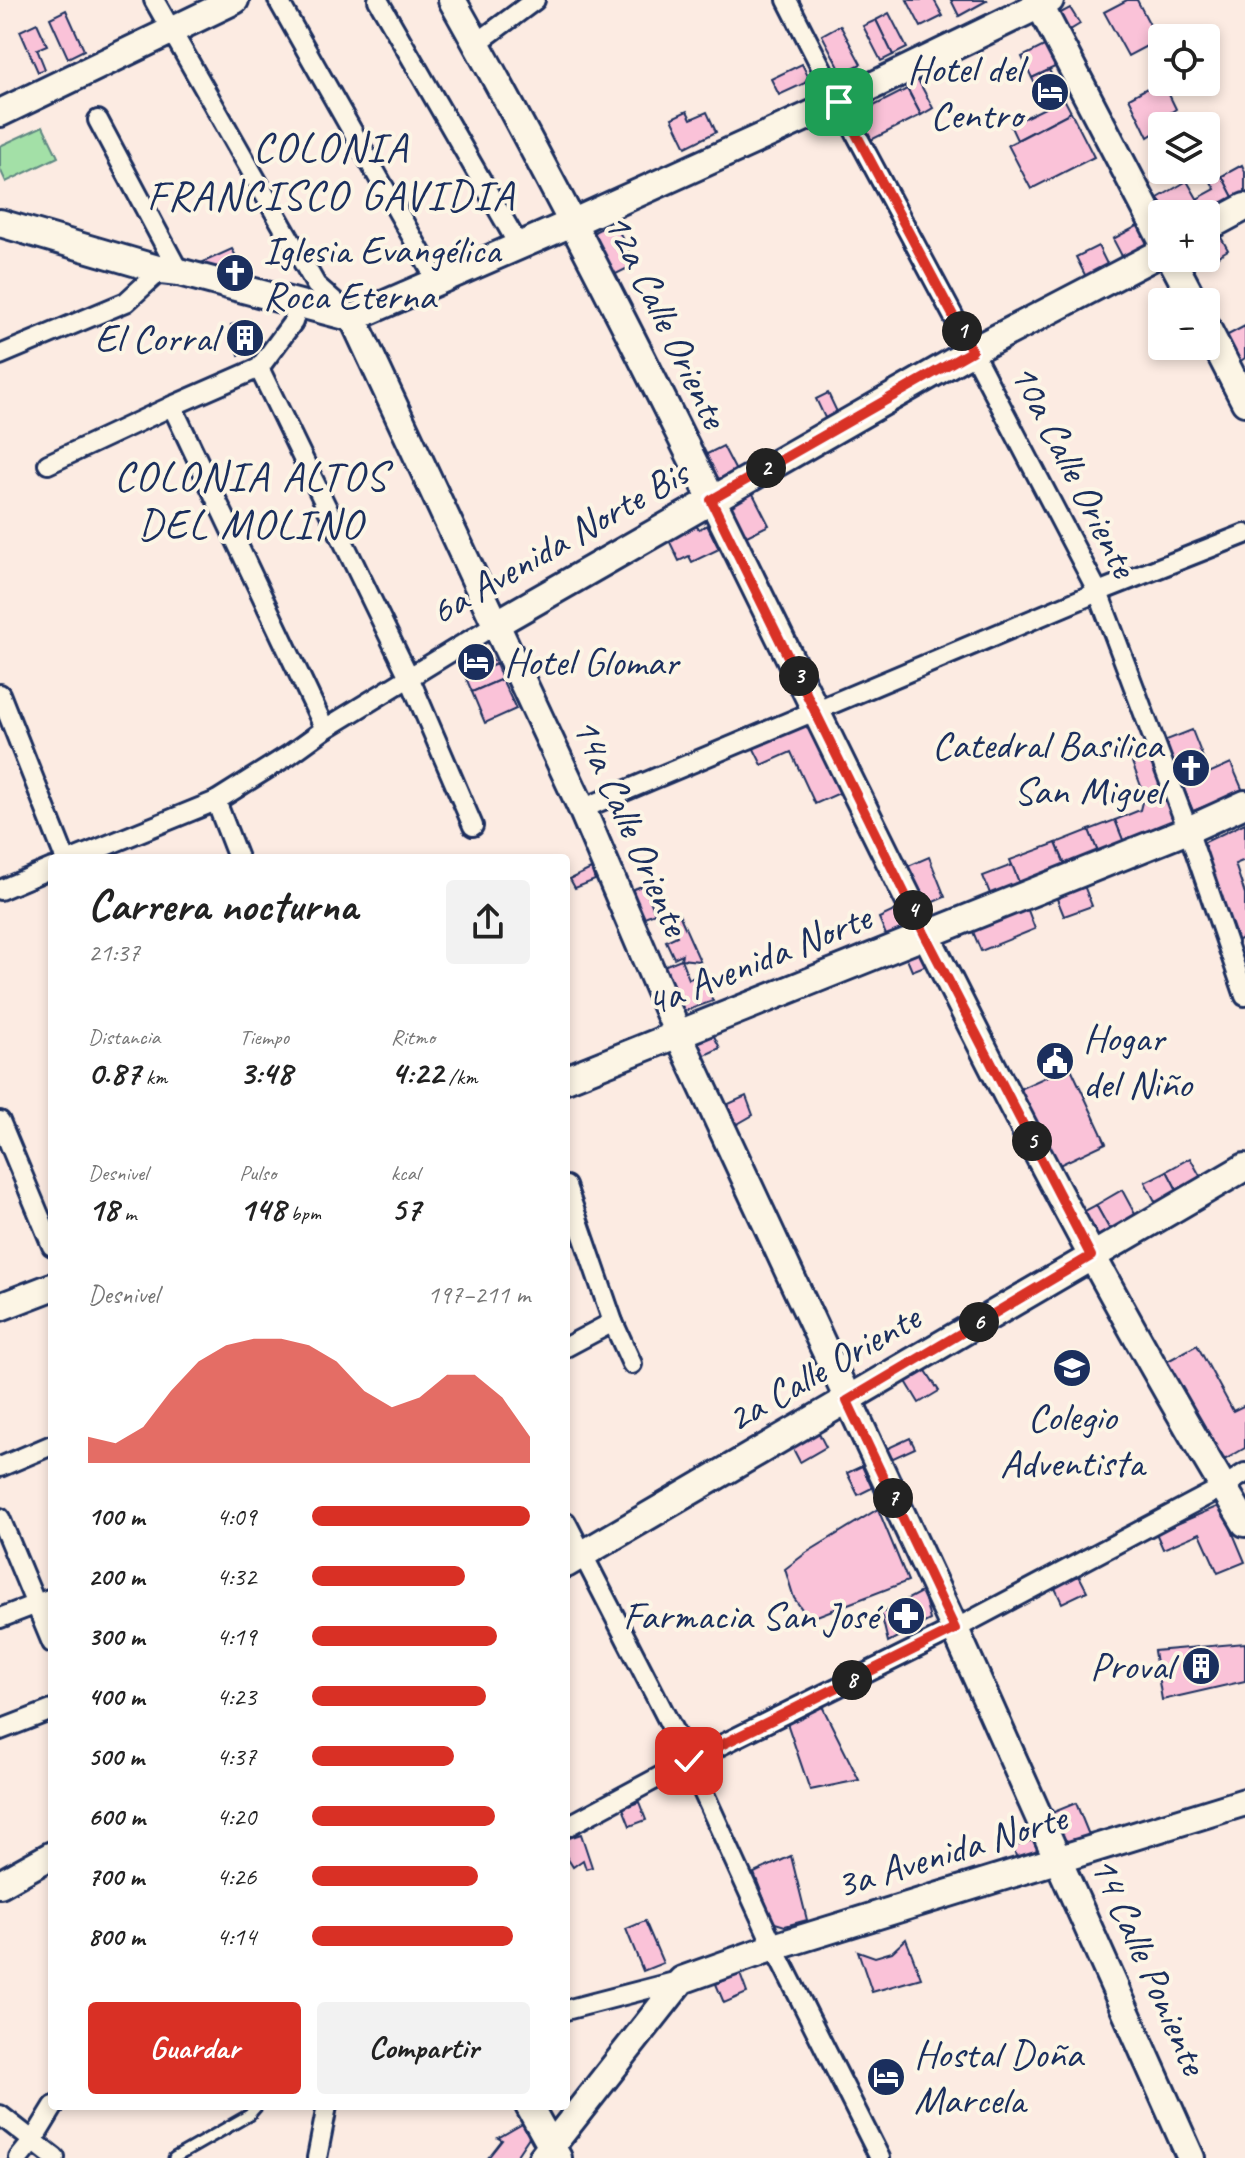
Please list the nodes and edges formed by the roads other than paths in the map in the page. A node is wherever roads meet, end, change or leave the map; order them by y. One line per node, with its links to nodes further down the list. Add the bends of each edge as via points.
1 (154, 0): 9 (street, 14a Calle Oriente)
2 (235, 0): 9 (street)
3 (278, 0): 22 (street)
4 (378, 0): 19 (street)
5 (452, 0): 10 (street, 12a Calle Oriente)
6 (535, 0): 10 (street)
7 (787, 0): 11 (street, 10a Calle Oriente)
8 (1042, 2): 11 (street); 15 (street)
9 (172, 30): 12 (street); 24 (street, 14a Calle Oriente, via 316,285)
10 (477, 43): 17 (street, 12a Calle Oriente)
11 (839, 102): 17 (street); 25 (street, 10a Calle Oriente)
12 (0, 113)
13 (98, 120): 21 (street)
14 (1245, 207): 16 (street)
15 (1148, 212)
16 (1220, 220)
17 (574, 222): 19 (street); 32 (street, 12a Calle Oriente)
18 (0, 223): 21 (street)
19 (519, 246): 22 (street)
20 (1148, 259): 25 (street, 6a Avenida Norte Bis)
21 (170, 271): 23 (street); 27 (street, via 126,302)
22 (437, 281): 24 (street)
23 (298, 303): 24 (street); 28 (street, via 293,322)
24 (353, 318): 35 (street, 14a Calle Oriente)
25 (972, 351): 32 (street, 6a Avenida Norte Bis); 34 (street, 10a Calle Oriente)
26 (1220, 353): 29 (street)
27 (0, 355)
28 (259, 368): 30 (street); 36 (street)
29 (1245, 402)
30 (172, 406): 31 (street); 39 (street)
31 (48, 464)
32 (711, 500): 35 (street, 6a Avenida Norte Bis); 38 (street, 12a Calle Oriente)
33 (1245, 534): 34 (street)
34 (1098, 592): 38 (street); 44 (street, 10a Calle Oriente)
35 (496, 624): 36 (street, 6a Avenida Norte Bis); 42 (street, 14a Calle Oriente)
36 (409, 677): 39 (street, 6a Avenida Norte Bis); 43 (street)
37 (0, 694): 45 (street)
38 (816, 711): 42 (street); 50 (street, 12a Calle Oriente)
39 (325, 729): 40 (street, 6a Avenida Norte Bis)
40 (216, 801): 46 (street, 6a Avenida Norte Bis); 47 (street)
41 (1245, 804): 44 (street, 4a Avenida Norte)
42 (582, 809): 52 (street, 14a Calle Oriente)
43 (473, 826)
44 (1188, 830): 50 (street, 4a Avenida Norte); 51 (street, 10a Calle Oriente)
45 (63, 854)
46 (86, 854)
47 (236, 854)
48 (48, 870): 49 (street)
49 (0, 890)
50 (925, 935): 52 (street, 4a Avenida Norte); 58 (street, 12a Calle Oriente)
51 (1245, 996)
52 (678, 1034): 53 (street, 4a Avenida Norte); 64 (street, 14a Calle Oriente)
53 (570, 1077)
54 (0, 1121): 57 (street)
55 (1245, 1167): 58 (street, 2a Calle Oriente)
56 (570, 1198): 61 (street)
57 (48, 1236)
58 (1091, 1256): 64 (street, 2a Calle Oriente); 67 (street, 12a Calle Oriente)
59 (48, 1289): 60 (street)
60 (0, 1307)
61 (613, 1322): 62 (street); 63 (street)
62 (570, 1345)
63 (632, 1364)
64 (847, 1401): 70 (street, 2a Calle Oriente); 74 (street, 14a Calle Oriente)
65 (48, 1447): 66 (street)
66 (0, 1467)
67 (1234, 1480): 69 (street, 12a Calle Oriente); 74 (street)
68 (0, 1518): 71 (street)
69 (1245, 1523)
70 (574, 1559): 77 (street)
71 (44, 1602): 72 (street); 73 (street)
72 (0, 1618)
73 (48, 1622)
74 (955, 1629): 77 (street); 81 (street, 14 Calle Poniente)
75 (48, 1712): 76 (street)
76 (0, 1730)
77 (689, 1761): 79 (street); 83 (street)
78 (1245, 1802): 81 (street, 3a Avenida Norte)
79 (570, 1825)
80 (48, 1857): 82 (street)
81 (1058, 1860): 83 (street, 3a Avenida Norte); 98 (street, 14 Calle Poniente)
82 (0, 1884)
83 (774, 1947): 84 (street, 3a Avenida Norte); 97 (street)
84 (682, 1980): 85 (street, 3a Avenida Norte); 92 (street)
85 (570, 2009)
86 (52, 2110): 91 (street)
87 (253, 2110): 95 (lane)
88 (326, 2110): 96 (street)
89 (531, 2110): 92 (street)
90 (0, 2115): 91 (street)
91 (32, 2142): 93 (street); 94 (street)
92 (550, 2154)
93 (19, 2158)
94 (55, 2158)
95 (174, 2158)
96 (317, 2158)
97 (880, 2158)
98 (1191, 2158)

